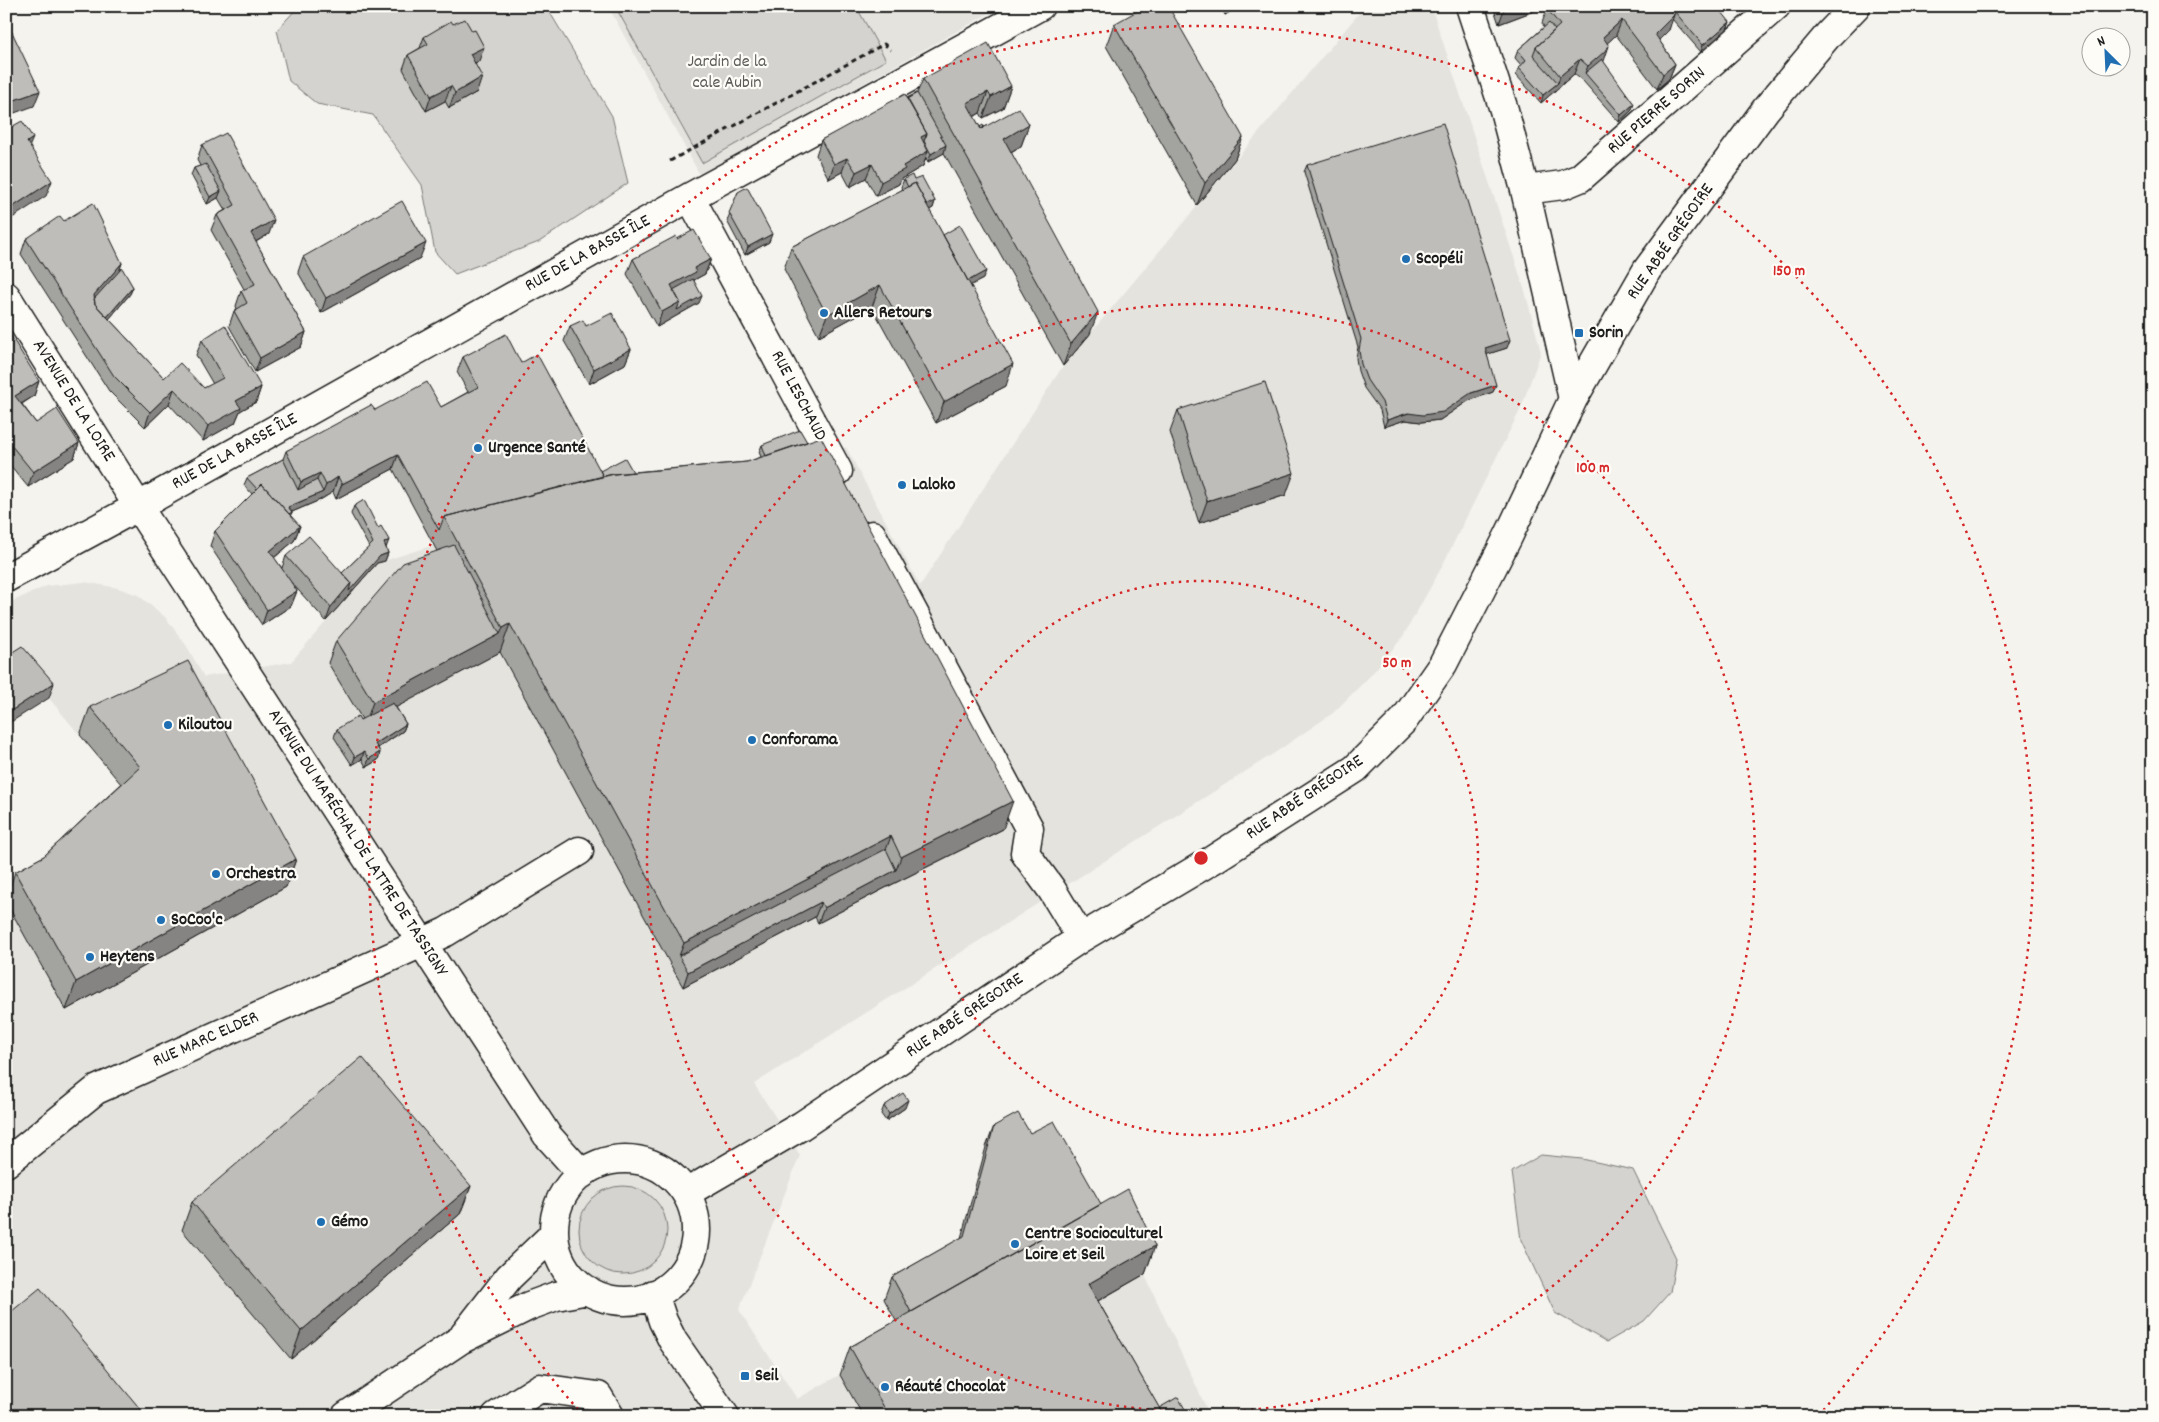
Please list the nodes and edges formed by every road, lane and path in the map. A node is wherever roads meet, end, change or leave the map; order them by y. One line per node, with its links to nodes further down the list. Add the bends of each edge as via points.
1 (1040, 6): 5 (street, RUE DE LA BASSE ÎLE)
2 (1470, 6): 7 (street, via 1504,110)
3 (1776, 6): 7 (street, RUE PIERRE SORIN, via 1580,178 1563,185)
4 (1856, 6): 10 (street, RUE ABBÉ GRÉGOIRE, via 1766,109 1647,270)
5 (918, 73): 6 (path, via 884,44); 8 (street, RUE DE LA BASSE ÎLE)
6 (670, 161)
7 (1525, 190): 10 (street)
8 (690, 197): 11 (street, RUE DE LA BASSE ÎLE); 14 (street, RUE LESCHAUD, via 1030,828 1025,852)
9 (6, 296): 11 (street, AVENUE DE LA LOIRE)
10 (1573, 399): 14 (street, RUE ABBÉ GRÉGOIRE, via 1443,664 1404,720 1355,769 1214,859)
11 (139, 506): 12 (street, RUE DE LA BASSE ÎLE); 15 (street, AVENUE DU MARÉCHAL DE LATTRE DE TASSIGNY)
12 (6, 578)
13 (579, 851): 15 (street, RUE MARC ELDER, via 456,927)
14 (1081, 938): 18 (street, RUE ABBÉ GRÉGOIRE, via 802,1126)
15 (422, 943): 16 (street, RUE MARC ELDER, via 96,1090); 17 (street, AVENUE DU MARÉCHAL DE LATTRE DE TASSIGNY, via 547,1136)
16 (6, 1163)
17 (582, 1174): 18 (street, via 612,1160 630,1159 662,1169); 19 (street, via 569,1186 561,1200)
18 (686, 1192): 21 (street, via 696,1224 691,1257 676,1279)
19 (554, 1234): 20 (street, via 564,1266); 22 (street, via 509,1277)
20 (588, 1290): 21 (street, via 603,1298 620,1301 638,1300); 22 (street, via 556,1296 530,1306)
21 (654, 1294): 26 (street, via 673,1341)
22 (460, 1340): 23 (street)
23 (346, 1416)
24 (496, 1416): 25 (street, via 540,1388 598,1396)
25 (610, 1416)
26 (725, 1416)

